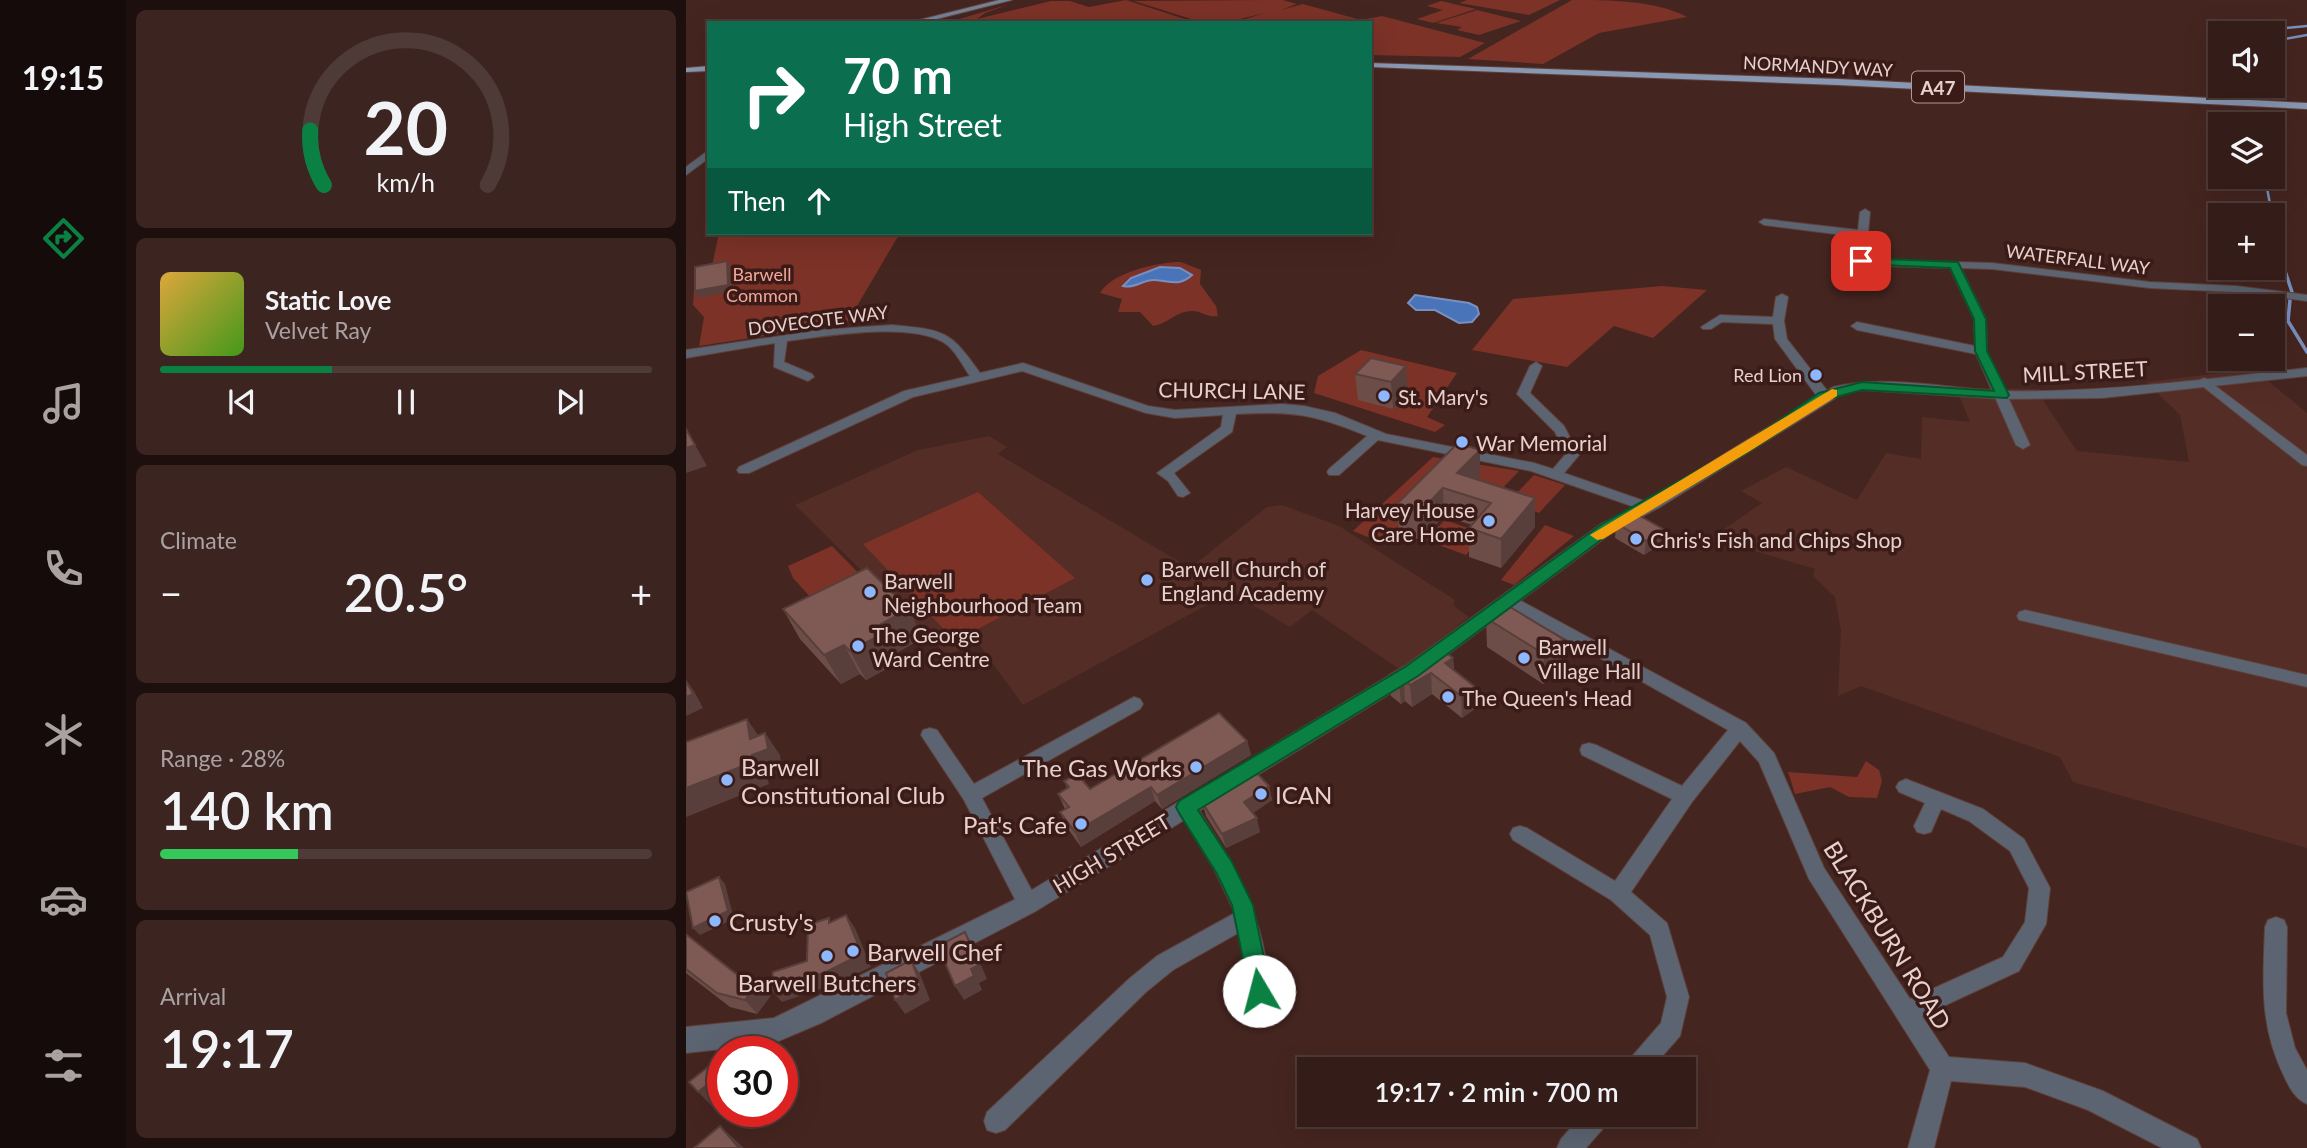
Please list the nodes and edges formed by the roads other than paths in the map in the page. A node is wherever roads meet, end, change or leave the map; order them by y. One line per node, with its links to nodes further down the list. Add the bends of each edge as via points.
1 (1008, 0): 2 (main road)
2 (919, 21)
3 (1372, 65): 6 (main road, NORMANDY WAY / A47)
4 (707, 66): 5 (main road)
5 (686, 68)
6 (2307, 106)
7 (707, 155): 8 (street)
8 (686, 172)
9 (1865, 212): 11 (street)
10 (1764, 222): 11 (street)
11 (1863, 234): 12 (street)
12 (1877, 261): 13 (street, WATERFALL WAY); 14 (street, WATERFALL WAY)
13 (1844, 262)
14 (1954, 265): 16 (street, WATERFALL WAY); 21 (street, via 1980,319)
15 (1782, 297): 17 (street)
16 (2307, 298)
17 (1778, 321): 19 (street, via 1720,318); 29 (street, via 1781,339)
18 (1857, 326): 21 (street)
19 (1707, 327)
20 (781, 341): 22 (street, DOVECOTE WAY); 25 (street, DOVECOTE WAY, via 876,328 922,330 955,346); 26 (street, via 778,364)
21 (1981, 351): 28 (street)
22 (686, 354)
23 (1536, 366): 38 (street, via 1523,394 1561,429 1571,447 1572,455)
24 (2307, 372): 27 (street, MILL STREET)
25 (976, 376): 30 (street, CHURCH LANE, via 1031,369 1146,409 1175,414); 35 (street, CHURCH LANE, via 909,394)
26 (808, 377)
27 (2205, 382): 28 (street, MILL STREET, via 2102,394); 33 (street)
28 (2003, 395): 29 (street, MILL STREET, via 1862,386); 32 (street)
29 (1824, 396): 40 (street, HIGH STREET)
30 (1230, 411): 31 (street, CHURCH LANE, via 1304,410); 37 (street, via 1227,429)
31 (1376, 435): 36 (street); 38 (street, CHURCH LANE)
32 (2023, 445)
33 (2307, 462)
34 (1149, 468): 37 (street)
35 (744, 470)
36 (1334, 472)
37 (1164, 473): 39 (street)
38 (1556, 474): 40 (street, CHURCH LANE)
39 (1183, 493)
40 (1648, 506): 41 (street, HIGH STREET, via 1607,528)
41 (1510, 600): 45 (street, BLACKBURN ROAD); 52 (street, HIGH STREET, via 1412,671)
42 (2025, 615): 43 (street)
43 (2307, 681)
44 (1134, 704): 49 (street)
45 (1741, 728): 50 (street); 60 (street, BLACKBURN ROAD, via 1767,758 1816,873)
46 (929, 735): 49 (street)
47 (1589, 750): 50 (street)
48 (1906, 787): 51 (street)
49 (971, 795): 56 (street)
50 (1685, 796): 55 (street)
51 (1936, 799): 53 (street); 60 (street, via 1976,815 2017,845 2040,888 2035,924 2011,964)
52 (1186, 807): 56 (street, HIGH STREET); 57 (street, via 1225,868)
53 (1924, 826)
54 (1520, 834): 55 (street)
55 (1618, 894): 62 (street, via 1659,930 1678,997 1672,1028)
56 (1028, 904): 61 (street, HIGH STREET, via 774,1030)
57 (1246, 918): 59 (street); 65 (street, via 1165,963)
58 (2276, 927): 64 (street, via 2274,1016 2287,1063)
59 (1261, 1010)
60 (1908, 1011): 63 (street, BLACKBURN ROAD)
61 (686, 1040)
62 (1647, 1057)
63 (1942, 1068): 68 (street); 69 (street, via 2025,1075 2094,1100)
64 (2307, 1092)
65 (996, 1121)
66 (1588, 1127): 67 (street)
67 (1570, 1148)
68 (1921, 1148)
69 (2188, 1148)

